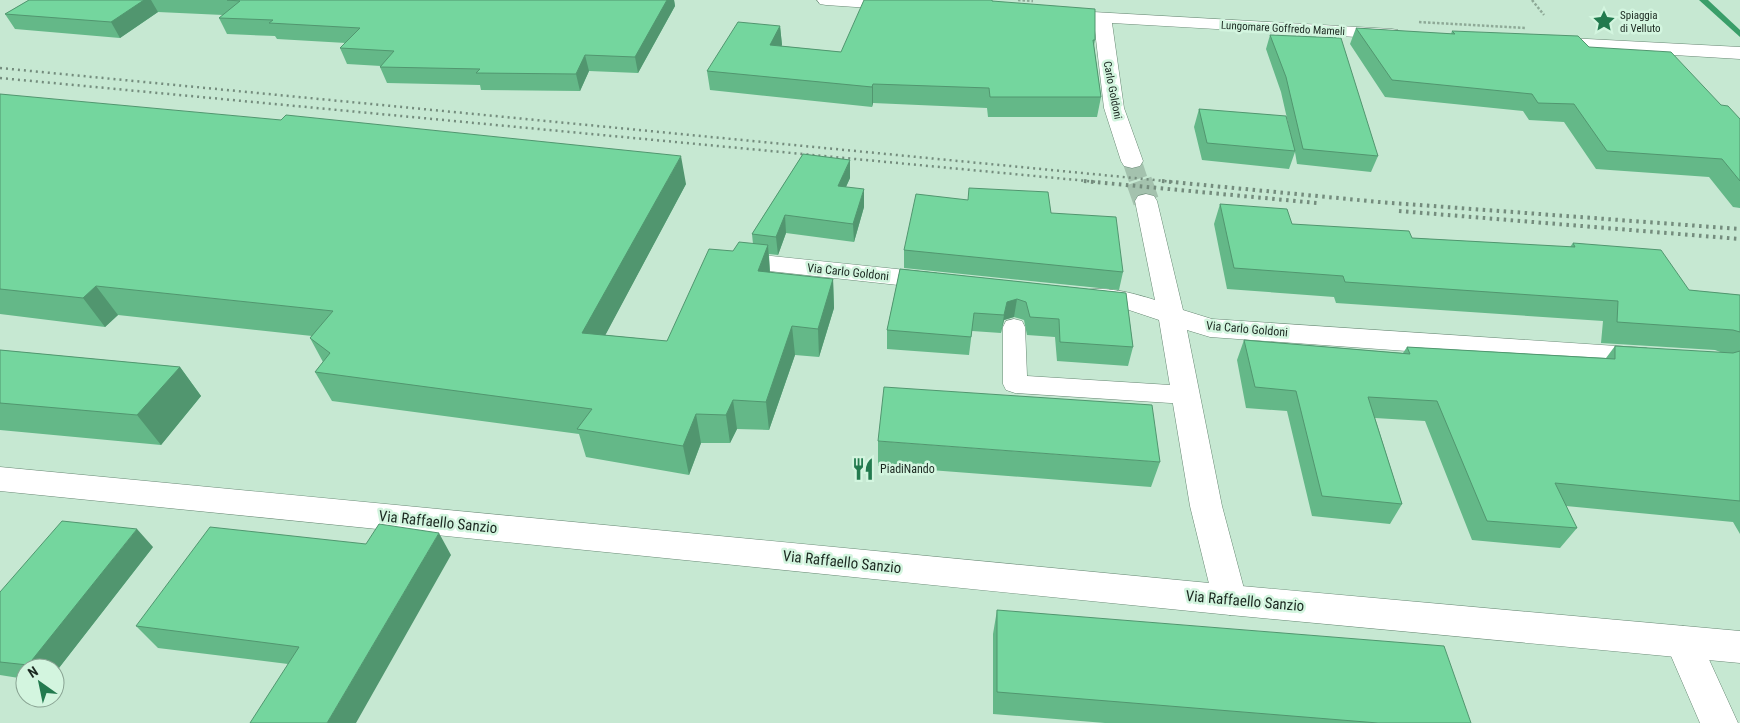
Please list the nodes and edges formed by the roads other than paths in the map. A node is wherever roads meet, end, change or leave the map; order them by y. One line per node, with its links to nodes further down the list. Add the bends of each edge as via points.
1 (826, 0): 2 (street)
2 (914, 6)
3 (1042, 14): 4 (street, Lungomare Goffredo Mameli)
4 (1102, 18): 5 (street, Lungomare Goffredo Mameli); 8 (street, Carlo Goldoni, via 1114,108)
5 (1411, 35)
6 (1529, 42): 7 (street)
7 (1740, 53)
8 (1132, 161)
9 (1146, 201): 13 (street)
10 (724, 259): 11 (street, Via Carlo Goldoni)
11 (957, 283)
12 (1064, 295): 13 (street, Via Carlo Goldoni, via 1132,302)
13 (1171, 315): 15 (street, Via Carlo Goldoni, via 1210,328); 16 (street)
14 (1014, 328): 16 (lane, via 1014,384)
15 (1666, 359)
16 (1186, 395): 18 (street, via 1206,506)
17 (0, 479): 18 (street, Via Raffaello Sanzio)
18 (1230, 600): 19 (street, Via Raffaello Sanzio)
19 (1683, 642): 20 (street, Via Raffaello Sanzio); 21 (street)
20 (1740, 647)
21 (1719, 723)

